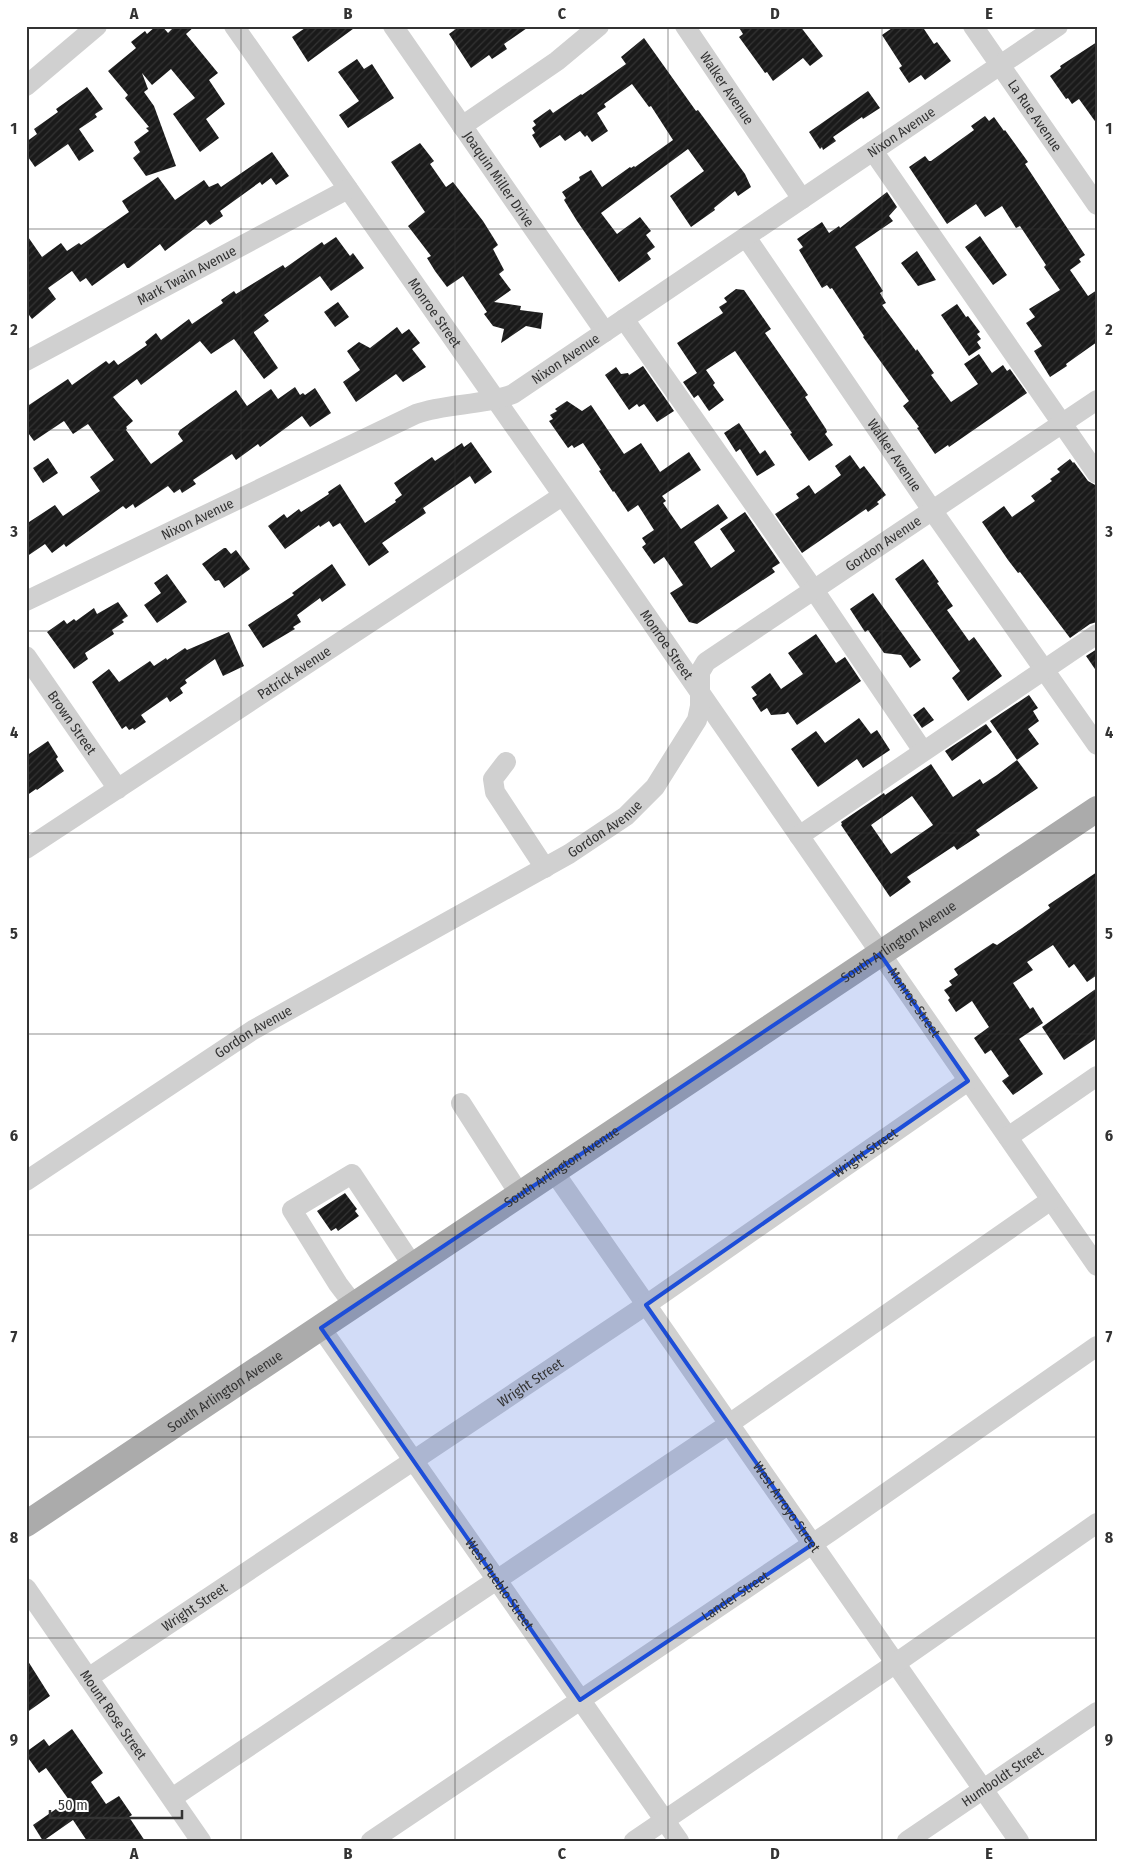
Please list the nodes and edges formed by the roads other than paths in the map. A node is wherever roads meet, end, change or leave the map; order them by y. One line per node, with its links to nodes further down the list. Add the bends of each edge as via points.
1 (97, 26): 9 (street)
2 (234, 26): 12 (street, Monroe Street)
3 (393, 26): 10 (street, Joaquin Miller Drive)
4 (599, 26): 10 (street, via 557,61)
5 (685, 26): 13 (street, Walker Avenue)
6 (973, 26): 8 (street, La Rue Avenue)
7 (1058, 26): 8 (street, Nixon Avenue)
8 (1000, 66): 11 (street, Nixon Avenue); 14 (street, La Rue Avenue)
9 (26, 86)
10 (462, 126): 17 (street, Joaquin Miller Drive)
11 (873, 152): 13 (street, Nixon Avenue); 21 (street)
12 (348, 189): 18 (street, Mark Twain Avenue); 19 (street, Monroe Street)
13 (802, 199): 15 (street, Nixon Avenue)
14 (1097, 205)
15 (746, 237): 16 (street, Nixon Avenue); 24 (street, Walker Avenue)
16 (624, 319): 17 (street, Nixon Avenue); 25 (street)
17 (605, 332): 19 (street, Nixon Avenue, via 513,394)
18 (26, 361)
19 (495, 399): 23 (street, Monroe Street); 26 (street, Nixon Avenue, via 416,414)
20 (1097, 400): 21 (street, Gordon Avenue)
21 (1063, 423): 22 (street); 24 (street, Gordon Avenue)
22 (1097, 474)
23 (562, 496): 30 (street, Monroe Street); 34 (street, Patrick Avenue)
24 (932, 510): 25 (street, Gordon Avenue); 29 (street, Walker Avenue)
25 (814, 590): 30 (street, Gordon Avenue, via 706,662 700,672); 32 (street)
26 (26, 600)
27 (1097, 634): 29 (street)
28 (26, 656): 34 (street, Brown Street)
29 (1044, 669): 31 (street, Walker Avenue); 32 (street)
30 (701, 695): 36 (street, Monroe Street); 38 (street, Gordon Avenue, via 697,720 655,787 626,816)
31 (1097, 745)
32 (923, 751): 36 (street)
33 (506, 762): 38 (street, via 492,779 495,792)
34 (118, 789): 37 (street, Patrick Avenue)
35 (1097, 809): 39 (main road, South Arlington Avenue)
36 (798, 836): 39 (street, Monroe Street)
37 (26, 849)
38 (545, 868): 45 (street, Gordon Avenue, via 253,1030)
39 (880, 954): 41 (street, Monroe Street); 44 (main road, South Arlington Avenue)
40 (1097, 1076): 43 (street)
41 (968, 1080): 43 (street, Monroe Street); 51 (street, Wright Street)
42 (461, 1103): 46 (street)
43 (1008, 1137): 47 (street, Monroe Street)
44 (554, 1172): 46 (main road, South Arlington Avenue); 51 (street, West Arroyo Street)
45 (26, 1181)
46 (520, 1195): 48 (main road, South Arlington Avenue)
47 (1051, 1200): 49 (street, Monroe Street); 54 (street)
48 (413, 1266): 50 (main road, South Arlington Avenue); 50 (street, via 352,1174 292,1210)
49 (1097, 1266)
50 (354, 1305): 52 (main road, South Arlington Avenue)
51 (646, 1305): 54 (street, West Arroyo Street); 55 (street, Wright Street)
52 (321, 1328): 55 (street, West Pueblo Street); 57 (main road, South Arlington Avenue)
53 (1097, 1346): 58 (street, Lander Street)
54 (729, 1424): 58 (street, West Arroyo Street); 59 (street)
55 (414, 1461): 59 (street, West Pueblo Street); 62 (street, Wright Street)
56 (1097, 1523): 61 (street)
57 (26, 1524)
58 (812, 1544): 61 (street, West Arroyo Street); 63 (street, Lander Street)
59 (498, 1581): 63 (street, West Pueblo Street); 66 (street)
60 (26, 1588): 62 (street, Mount Rose Street)
61 (896, 1663): 65 (street, West Arroyo Street); 67 (street)
62 (88, 1678): 66 (street, Mount Rose Street)
63 (580, 1700): 67 (street, West Pueblo Street); 69 (street, Lander Street)
64 (1097, 1712): 65 (street, Humboldt Street)
65 (983, 1790): 72 (street, Humboldt Street); 73 (street, West Arroyo Street)
66 (172, 1798): 68 (street, Mount Rose Street)
67 (664, 1820): 70 (street); 71 (street, West Pueblo Street)
68 (201, 1841)
69 (371, 1841)
70 (634, 1841)
71 (679, 1841)
72 (907, 1841)
73 (1019, 1841)

